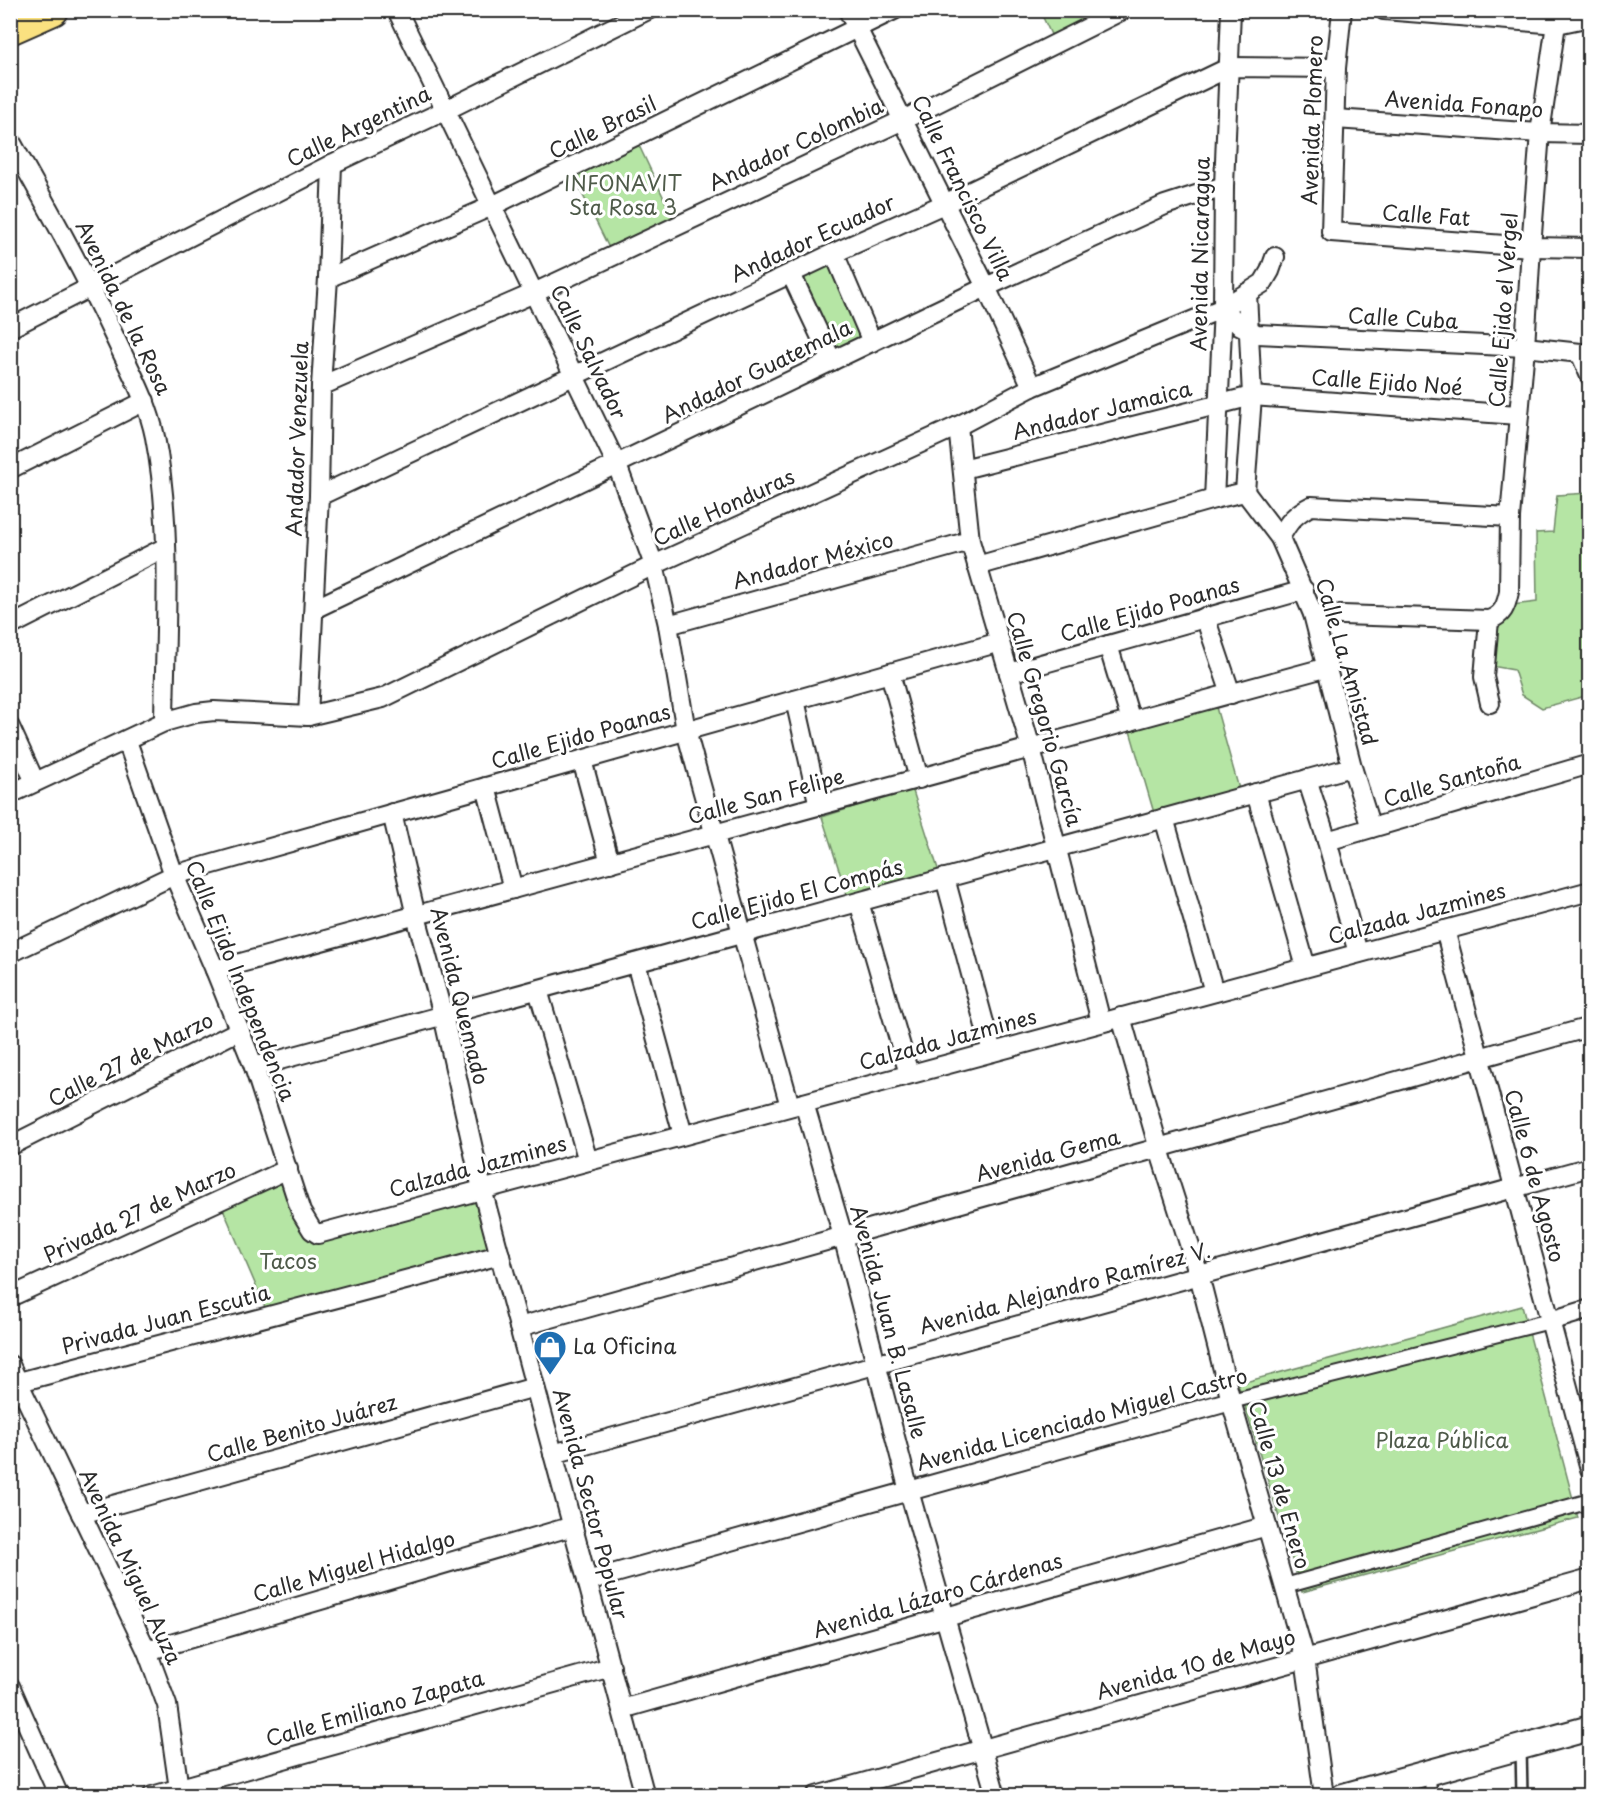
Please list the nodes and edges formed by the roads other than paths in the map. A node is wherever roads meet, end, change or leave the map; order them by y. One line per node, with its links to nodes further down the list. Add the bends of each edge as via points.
1 (53, 10): 12 (main road)
2 (397, 10): 16 (street, Calle Salvador)
3 (648, 10): 16 (street, Calle Argentina)
4 (848, 10): 13 (street, Calle Francisco Villa)
5 (894, 10): 13 (street, Calle Brasil)
6 (1122, 10): 18 (street, Andador Colombia)
7 (1231, 10): 14 (street, Avenida Nicaragua)
8 (1342, 10): 15 (street, Avenida Plomero)
9 (1384, 10): 10 (street)
10 (1558, 17): 11 (street); 19 (street, Calle Ejido el Vergel)
11 (1590, 17)
12 (10, 29)
13 (857, 29): 18 (street, Calle Francisco Villa); 25 (street, Calle Brasil)
14 (1230, 67): 15 (street, Andador Ecuador); 23 (street, Avenida Nicaragua); 24 (street, Andador Ecuador)
15 (1336, 68): 17 (street, Avenida Plomero)
16 (446, 110): 22 (street, Calle Argentina); 25 (street, Calle Salvador)
17 (1335, 119): 19 (street, Avenida Fonapo); 26 (street, Avenida Plomero)
18 (903, 120): 24 (street, Calle Francisco Villa); 35 (street, Andador Colombia)
19 (1540, 133): 20 (street, Avenida Fonapo); 27 (street, Calle Ejido el Vergel)
20 (1590, 134)
21 (10, 140): 33 (street, Avenida de la Rosa)
22 (332, 164): 32 (street, Andador Venezuela); 33 (street, Calle Argentina)
23 (1224, 186): 34 (street, Andador Guatemala, via 1165,205); 37 (street, Avenida Nicaragua)
24 (944, 204): 29 (street, Andador Ecuador); 34 (street, Calle Francisco Villa)
25 (492, 206): 32 (street, Calle Brasil); 35 (street, Calle Salvador)
26 (1331, 232): 27 (street, Calle Fat)
27 (1531, 246): 28 (street, Calle Fat); 41 (street, Calle Ejido el Vergel)
28 (1590, 248)
29 (834, 253): 31 (street, Andador Ecuador); 40 (street)
30 (1275, 257): 36 (street, Calle Honduras, via 1263,283)
31 (791, 273): 43 (street); 44 (street, Andador Ecuador)
32 (328, 278): 46 (street, Andador Venezuela)
33 (91, 286): 38 (street, Calle Argentina); 49 (street, Avenida de la Rosa)
34 (986, 287): 40 (street, Andador Guatemala); 47 (street, Calle Francisco Villa)
35 (534, 293): 44 (street, Calle Salvador); 46 (street, Andador Colombia)
36 (1247, 293): 37 (street, Calle Honduras); 39 (street)
37 (1223, 308): 39 (street, Calle Cuba, via 1239,326); 47 (street, Calle Honduras); 50 (street, Avenida Nicaragua)
38 (10, 328)
39 (1248, 329): 41 (street, Calle Cuba, via 1257,334); 48 (street)
40 (872, 342): 43 (street, Andador Guatemala)
41 (1525, 347): 42 (street, Calle Cuba); 51 (street, Calle Ejido el Vergel)
42 (1585, 354): 45 (street)
43 (832, 361): 53 (street, Andador Guatemala)
44 (574, 375): 53 (street, Calle Salvador); 57 (street, Andador Ecuador)
45 (1590, 376)
46 (321, 386): 57 (street, Andador Venezuela)
47 (1032, 387): 52 (street, Calle Honduras)
48 (1252, 396): 50 (street, Andador Jamaica); 51 (street, Calle Ejido Noé); 56 (street)
49 (145, 402): 54 (street); 62 (street, Avenida de la Rosa, via 162,481)
50 (1220, 404): 55 (street, Andador Jamaica); 58 (street, Avenida Nicaragua)
51 (1518, 415): 59 (street, Calle Ejido el Vergel)
52 (958, 426): 55 (street, Calle Gregorio García); 63 (street, Calle Honduras)
53 (617, 465): 63 (street, Calle Salvador); 66 (street, Andador Guatemala)
54 (10, 469)
55 (963, 469): 61 (street, Calle Gregorio García)
56 (1245, 492): 58 (street); 60 (street, Calle La Amistad)
57 (319, 496): 66 (street, Andador Venezuela)
58 (1214, 499): 64 (street)
59 (1510, 517): 60 (street, via 1311,506 1287,523); 68 (street, Calle Ejido el Vergel, via 1509,592)
60 (1280, 538): 65 (street, Calle La Amistad)
61 (970, 542): 64 (street, Calle Gregorio García); 70 (street, Andador México)
62 (166, 547): 71 (street); 82 (street, Avenida de la Rosa)
63 (654, 565): 70 (street, Calle Salvador); 80 (street, Calle Honduras, via 383,698)
64 (977, 566): 72 (street, Calle Gregorio García)
65 (1304, 590): 67 (street, Calle La Amistad); 69 (street, Calle Ejido Poanas)
66 (314, 609): 80 (street, Andador Venezuela)
67 (1313, 614): 68 (street); 74 (street, Calle La Amistad)
68 (1495, 616): 79 (street, Calle Ejido el Vergel, via 1484,677)
69 (1205, 617): 73 (street, Calle Ejido Poanas); 77 (street)
70 (668, 625): 84 (street, Calle Salvador)
71 (10, 626)
72 (1000, 642): 75 (street, Calle Ejido Poanas); 76 (street, Calle Gregorio García)
73 (1108, 645): 76 (street, Calle Ejido Poanas); 81 (street)
74 (1328, 667): 77 (street, Calle San Felipe); 89 (street, Calle La Amistad)
75 (890, 673): 78 (street, Calle Ejido Poanas); 90 (street)
76 (1009, 673): 86 (street, Calle Gregorio García)
77 (1231, 694): 81 (street, Calle San Felipe)
78 (795, 700): 84 (street, Calle Ejido Poanas); 96 (street)
79 (1490, 703)
80 (308, 716): 82 (street, Calle Honduras, via 214,711)
81 (1131, 721): 86 (street, Calle San Felipe)
82 (164, 722): 85 (street, Calle Honduras)
83 (10, 727): 92 (street)
84 (686, 731): 87 (street, Calle Ejido Poanas); 100 (street, Calle Salvador)
85 (127, 741): 92 (street, Calle Honduras); 104 (street, Calle Ejido Independencia)
86 (1031, 748): 90 (street, Calle San Felipe); 102 (street, Calle Gregorio García)
87 (582, 760): 93 (street, Calle Ejido Poanas); 103 (street)
88 (1590, 764): 99 (street, Calle Santoña)
89 (1353, 767): 91 (street, Calle Ejido El Compás); 99 (street, Calle La Amistad)
90 (919, 779): 96 (street, Calle San Felipe)
91 (1307, 779): 94 (street, Calle Ejido El Compás); 101 (street)
92 (35, 782): 95 (street, Calle Honduras)
93 (486, 787): 97 (street, Calle Ejido Poanas); 106 (street)
94 (1256, 793): 98 (street, Calle Ejido El Compás); 115 (street)
95 (10, 794)
96 (819, 806): 100 (street, Calle San Felipe)
97 (392, 813): 104 (street, Calle Ejido Poanas); 109 (street, Avenida Quemado)
98 (1164, 818): 102 (street, Calle Ejido El Compás); 118 (street)
99 (1371, 828): 101 (street, Calle Santoña)
100 (714, 835): 103 (street, Calle San Felipe); 111 (street, Calle Salvador)
101 (1327, 841): 113 (street)
102 (1057, 847): 105 (street, Calle Ejido El Compás); 121 (street, Calle Gregorio García)
103 (610, 863): 106 (street, Calle San Felipe)
104 (174, 875): 112 (street, Calle Ejido Poanas); 116 (street, Calle Ejido Independencia)
105 (945, 878): 108 (street, Calle Ejido El Compás); 124 (street)
106 (513, 889): 109 (street, Calle San Felipe)
107 (1590, 891): 110 (street, Calzada Jazmines)
108 (859, 902): 111 (street, Calle Ejido El Compás); 127 (street)
109 (416, 916): 116 (street, Calle San Felipe); 119 (street, Avenida Quemado)
110 (1445, 930): 113 (street, Calzada Jazmines); 125 (street, Calle 6 de Agosto)
111 (742, 933): 114 (street, Calle Ejido El Compás); 128 (street, Avenida Juan B. Lasalle)
112 (10, 953)
113 (1358, 953): 115 (street, Calzada Jazmines)
114 (636, 963): 117 (street, Calle Ejido El Compás); 129 (street)
115 (1306, 967): 118 (street, Calzada Jazmines)
116 (215, 970): 123 (street, Calle Ejido Independencia)
117 (538, 990): 119 (street, Calle Ejido El Compás); 132 (street)
118 (1214, 992): 120 (street, Calzada Jazmines)
119 (443, 1016): 126 (street, Calle Ejido El Compás); 136 (street, Avenida Quemado)
120 (1121, 1017): 121 (street, Calzada Jazmines); 131 (street, Calle 13 de Enero)
121 (1101, 1022): 124 (street, Calzada Jazmines)
122 (1590, 1027): 125 (street, Avenida Gema)
123 (240, 1030): 126 (street, Calle Ejido Independencia); 130 (street, Calle 27 de Marzo)
124 (992, 1052): 127 (street, Calzada Jazmines)
125 (1479, 1058): 131 (street, Avenida Gema); 135 (street, Calle 6 de Agosto)
126 (254, 1067): 134 (street, Calle Ejido Independencia)
127 (909, 1074): 128 (street, Calzada Jazmines)
128 (797, 1104): 129 (street, Calzada Jazmines); 138 (street, Avenida Juan B. Lasalle)
129 (683, 1135): 132 (street, Calzada Jazmines)
130 (10, 1146)
131 (1159, 1149): 138 (street, Avenida Gema); 140 (street, Calle 13 de Enero)
132 (588, 1161): 136 (street, Calzada Jazmines)
133 (1590, 1167): 135 (street, Avenida Alejandro Ramírez V.)
134 (288, 1169): 137 (street, Calle Ejido Independencia, via 301,1212); 141 (street, Privada 27 de Marzo)
135 (1514, 1188): 140 (street, Avenida Alejandro Ramírez V.); 143 (street, Calle 6 de Agosto)
136 (482, 1189): 137 (street, Calzada Jazmines); 139 (street, Avenida Sector Popular)
137 (318, 1234)
138 (843, 1236): 144 (street, Avenida Gema); 145 (street, Avenida Juan B. Lasalle)
139 (500, 1255): 144 (street, Avenida Sector Popular); 147 (street, Privada Juan Escutia)
140 (1199, 1275): 145 (street, Avenida Alejandro Ramírez V.); 149 (street, Calle 13 de Enero)
141 (10, 1297)
142 (1590, 1309): 143 (street, Avenida Licenciado Miguel Castro)
143 (1550, 1321): 149 (street, Avenida Licenciado Miguel Castro); 150 (street, Calle 6 de Agosto)
144 (519, 1327): 148 (street, Avenida Sector Popular)
145 (878, 1364): 151 (street, Avenida Alejandro Ramírez V.); 153 (street, Avenida Juan B. Lasalle)
146 (10, 1365): 147 (street, Avenida Miguel Auza)
147 (19, 1382): 155 (street, Avenida Miguel Auza)
148 (535, 1387): 151 (street, Avenida Sector Popular); 155 (street, Calle Benito Juárez)
149 (1231, 1401): 153 (street, Avenida Licenciado Miguel Castro); 157 (street, Calle 13 de Enero)
150 (1586, 1441): 152 (street, Calle 6 de Agosto)
151 (553, 1454): 156 (street, Avenida Sector Popular)
152 (1590, 1469)
153 (909, 1491): 159 (street, Avenida Licenciado Miguel Castro); 161 (street, Avenida Juan B. Lasalle)
154 (1590, 1501): 160 (street)
155 (81, 1514): 162 (street, Avenida Miguel Auza)
156 (573, 1526): 159 (street, Avenida Sector Popular); 162 (street, Calle Miguel Hidalgo)
157 (1267, 1526): 160 (street, Calle 13 de Enero); 161 (street, Avenida Lázaro Cárdenas)
158 (1590, 1579): 163 (street, Avenida 10 de Mayo)
159 (587, 1581): 164 (street, Avenida Sector Popular)
160 (1285, 1586): 163 (street, Calle 13 de Enero)
161 (945, 1617): 166 (street, Avenida Lázaro Cárdenas); 169 (street, Avenida Juan B. Lasalle)
162 (147, 1651): 171 (street, Avenida Miguel Auza, via 167,1705)
163 (1305, 1658): 169 (street, Avenida 10 de Mayo); 177 (street, Calle 13 de Enero)
164 (610, 1667): 166 (street, Avenida Sector Popular); 171 (street, Calle Emiliano Zapata)
165 (10, 1686): 172 (street)
166 (622, 1709): 174 (street, Avenida Sector Popular)
167 (1590, 1728): 168 (street)
168 (1521, 1747): 170 (street); 180 (lane)
169 (984, 1748): 175 (street, Avenida 10 de Mayo); 176 (street, Avenida Juan B. Lasalle)
170 (1430, 1772): 178 (street); 179 (lane)
171 (179, 1792): 173 (street, Calle Emiliano Zapata)
172 (60, 1796)
173 (152, 1796)
174 (645, 1796)
175 (816, 1796)
176 (996, 1796)
177 (1324, 1796)
178 (1343, 1796)
179 (1430, 1796)
180 (1522, 1796)

